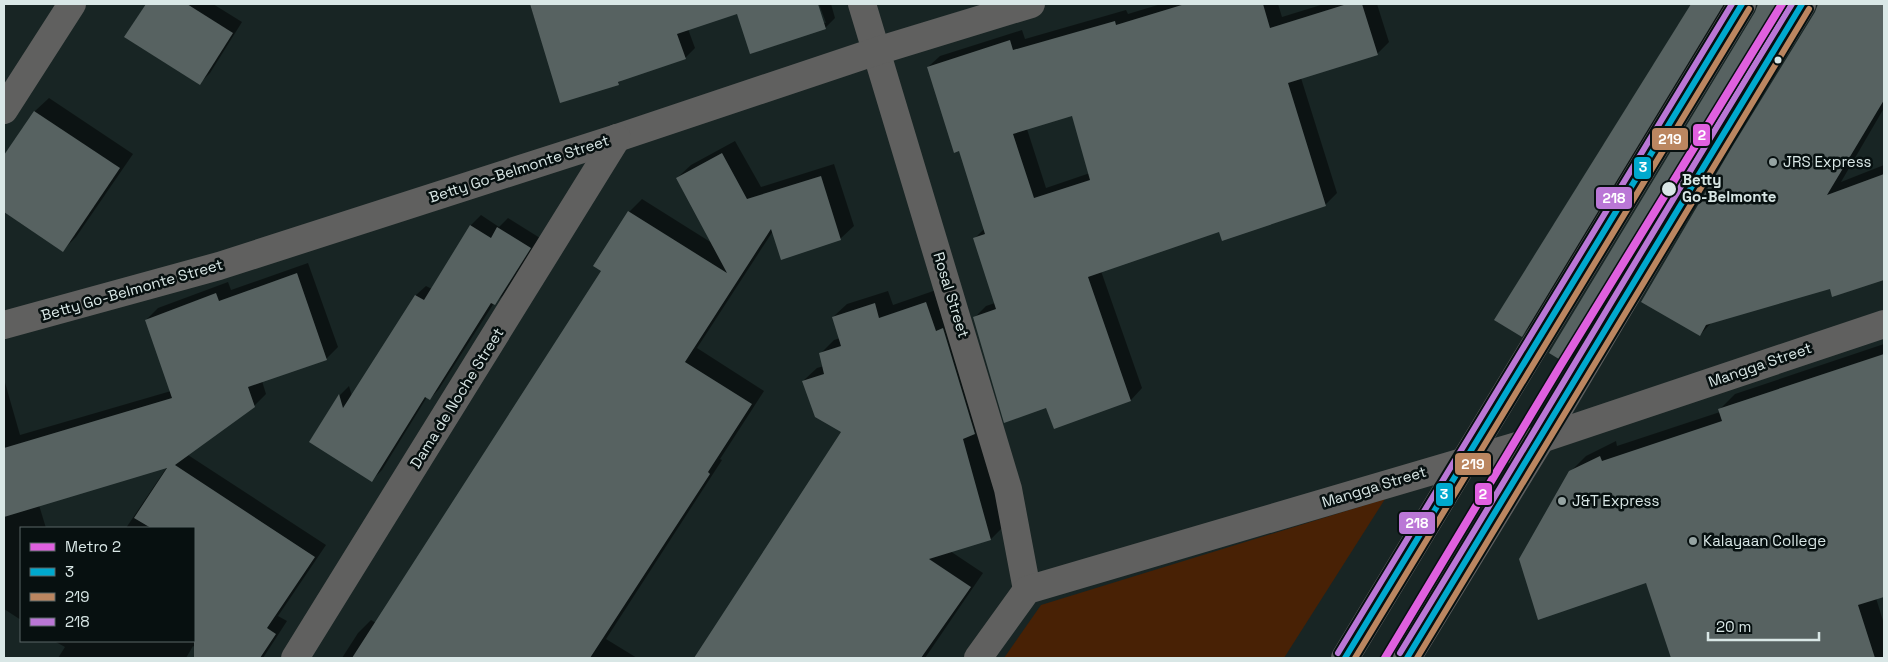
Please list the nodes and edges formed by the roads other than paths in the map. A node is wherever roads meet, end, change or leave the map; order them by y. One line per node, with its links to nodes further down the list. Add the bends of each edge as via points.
1 (72, 4): 7 (street)
2 (862, 4): 6 (street, Rosal Street)
3 (1031, 4): 6 (street, Betty Go-Belmonte Street)
4 (1742, 4): 12 (main road)
5 (1802, 4): 11 (main road)
6 (877, 52): 8 (street, Betty Go-Belmonte Street); 13 (street, Rosal Street, via 1008,489)
7 (4, 110)
8 (617, 138): 10 (street, Betty Go-Belmonte Street, via 219,266); 14 (street, Dama de Noche Street)
9 (1884, 324): 11 (street, Mangga Street)
10 (4, 326)
11 (1542, 439): 12 (street, Mangga Street); 17 (main road)
12 (1464, 460): 13 (street, Mangga Street); 16 (main road)
13 (1028, 590): 15 (street)
14 (295, 658)
15 (978, 658)
16 (1345, 658)
17 (1407, 658)

